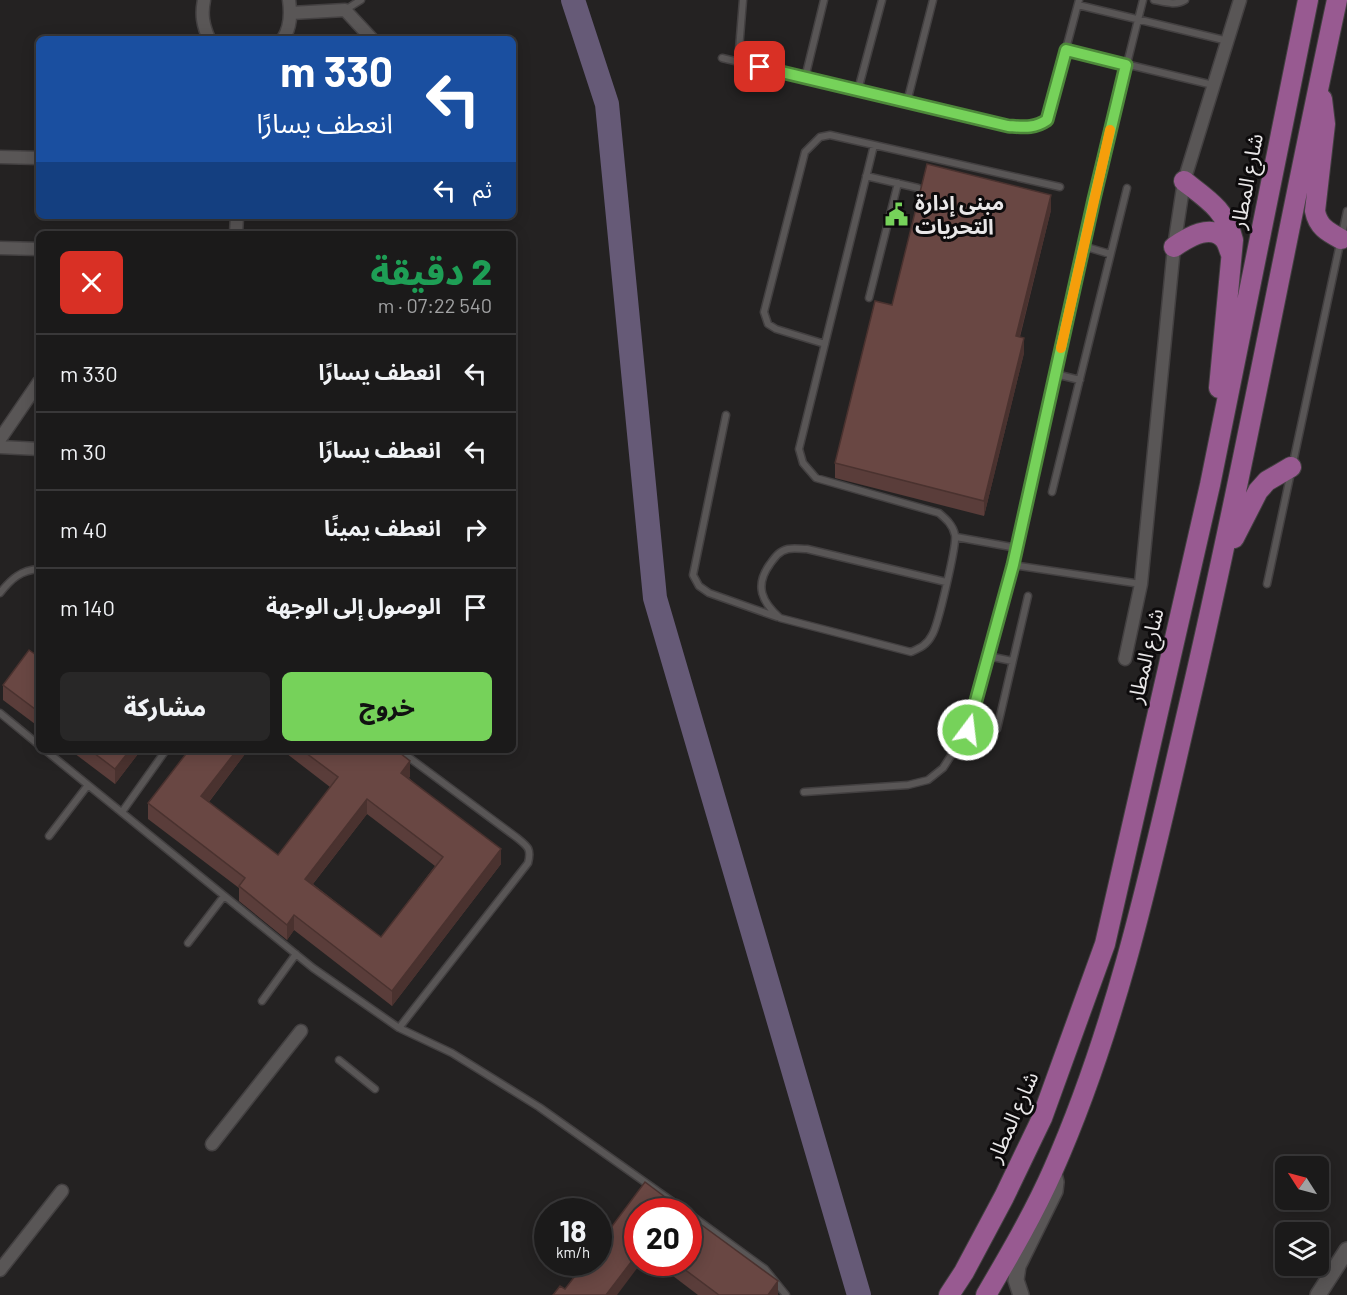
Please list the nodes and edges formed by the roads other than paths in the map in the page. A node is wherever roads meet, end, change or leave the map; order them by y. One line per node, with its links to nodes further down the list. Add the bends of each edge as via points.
1 (204, 0): 18 (street, via 201,12)
2 (289, 0): 16 (street)
3 (362, 0): 15 (lane)
4 (743, 0): 24 (lane)
5 (824, 0): 26 (lane)
6 (882, 0): 29 (lane)
7 (933, 0): 30 (lane)
8 (1143, 0): 17 (lane)
9 (1154, 0): 10 (lane)
10 (1185, 0)
11 (1240, 0): 21 (street)
12 (1308, 0): 58 (main road, شارع المطار)
13 (1337, 0): 27 (main road)
14 (1078, 2): 17 (lane); 22 (lane)
15 (345, 10): 16 (street); 20 (street)
16 (291, 13): 19 (street)
17 (1139, 19): 21 (lane); 25 (lane)
18 (208, 36)
19 (284, 36)
20 (369, 36)
21 (1228, 41): 28 (street)
22 (1066, 50): 25 (lane); 30 (lane, via 1047,120 1038,126 1008,126)
23 (722, 58): 24 (lane)
24 (738, 62): 26 (lane)
25 (1126, 65): 28 (lane); 42 (lane)
26 (805, 78): 29 (lane)
27 (1319, 82): 41 (main road, via 1324,124 1315,212 1321,226); 62 (main road)
28 (1213, 85): 35 (street)
29 (858, 90): 30 (lane)
30 (907, 102)
31 (874, 145): 34 (lane); 37 (lane); 49 (lane, via 830,135 820,137 805,152 764,312 768,324 776,329)
32 (0, 157): 33 (street)
33 (36, 158)
34 (866, 176): 36 (lane); 49 (lane)
35 (1184, 181): 43 (street); 47 (main road, via 1224,215 1233,240)
36 (898, 183): 38 (lane); 48 (lane)
37 (1060, 187)
38 (918, 188)
39 (1127, 188): 46 (lane)
40 (1347, 211): 41 (lane)
41 (1341, 239): 57 (lane)
42 (1083, 246): 46 (lane); 50 (lane)
43 (1174, 247): 47 (main road, via 1195,234 1208,232 1225,240); 66 (street)
44 (0, 248): 45 (street)
45 (36, 249)
46 (1110, 254): 51 (lane)
47 (1231, 254): 58 (main road)
48 (869, 298)
49 (825, 344): 60 (lane, via 799,449 803,463 816,478 939,513 950,523)
50 (1055, 374): 51 (lane); 61 (lane)
51 (1080, 380): 59 (lane)
52 (36, 386): 54 (street)
53 (726, 415): 70 (lane, via 693,576 709,593)
54 (0, 439)
55 (0, 447): 56 (street)
56 (36, 449)
57 (1291, 467): 62 (main road, via 1258,491); 67 (lane)
58 (1210, 486): 100 (main road, شارع المطار, via 1106,944 1042,1118 999,1207)
59 (1052, 492)
60 (956, 537): 61 (lane); 65 (lane)
61 (1017, 548): 63 (lane)
62 (1222, 562): 93 (main road, via 1130,948 1094,1064)
63 (1013, 565): 66 (lane); 71 (lane)
64 (36, 569): 68 (lane, via 11,579)
65 (946, 582): 70 (lane, via 934,633 926,645 911,652); 70 (lane, via 807,549 789,549 777,554 762,575 761,594)
66 (1141, 584): 72 (street)
67 (1267, 584)
68 (0, 593)
69 (1028, 596): 73 (lane)
70 (780, 618)
71 (988, 656): 73 (lane); 81 (lane, via 968,730 943,768 928,780 908,785)
72 (1125, 659)
73 (1012, 661): 75 (lane)
74 (0, 713): 76 (lane)
75 (997, 729)
76 (36, 743)
77 (49, 753): 80 (lane)
78 (164, 753): 82 (lane)
79 (403, 753): 88 (lane, via 516,837 530,854 528,863)
80 (88, 785): 82 (lane); 83 (lane)
81 (804, 792)
82 (122, 812): 84 (lane)
83 (49, 836)
84 (224, 896): 85 (lane); 86 (lane)
85 (188, 943)
86 (296, 954): 87 (lane); 88 (lane)
87 (262, 1001)
88 (399, 1028): 95 (lane, via 452,1053 538,1107)
89 (301, 1031): 92 (street)
90 (339, 1060): 91 (lane)
91 (375, 1089)
92 (212, 1144)
93 (1053, 1170): 101 (main road); 102 (street, via 1054,1191 1018,1266 1016,1280)
94 (62, 1191): 98 (street)
95 (667, 1198)
96 (702, 1223): 99 (lane, via 765,1269)
97 (1347, 1250): 103 (street)
98 (0, 1270)
99 (786, 1295)
100 (949, 1295)
101 (986, 1295)
102 (1021, 1295)
103 (1318, 1295)

